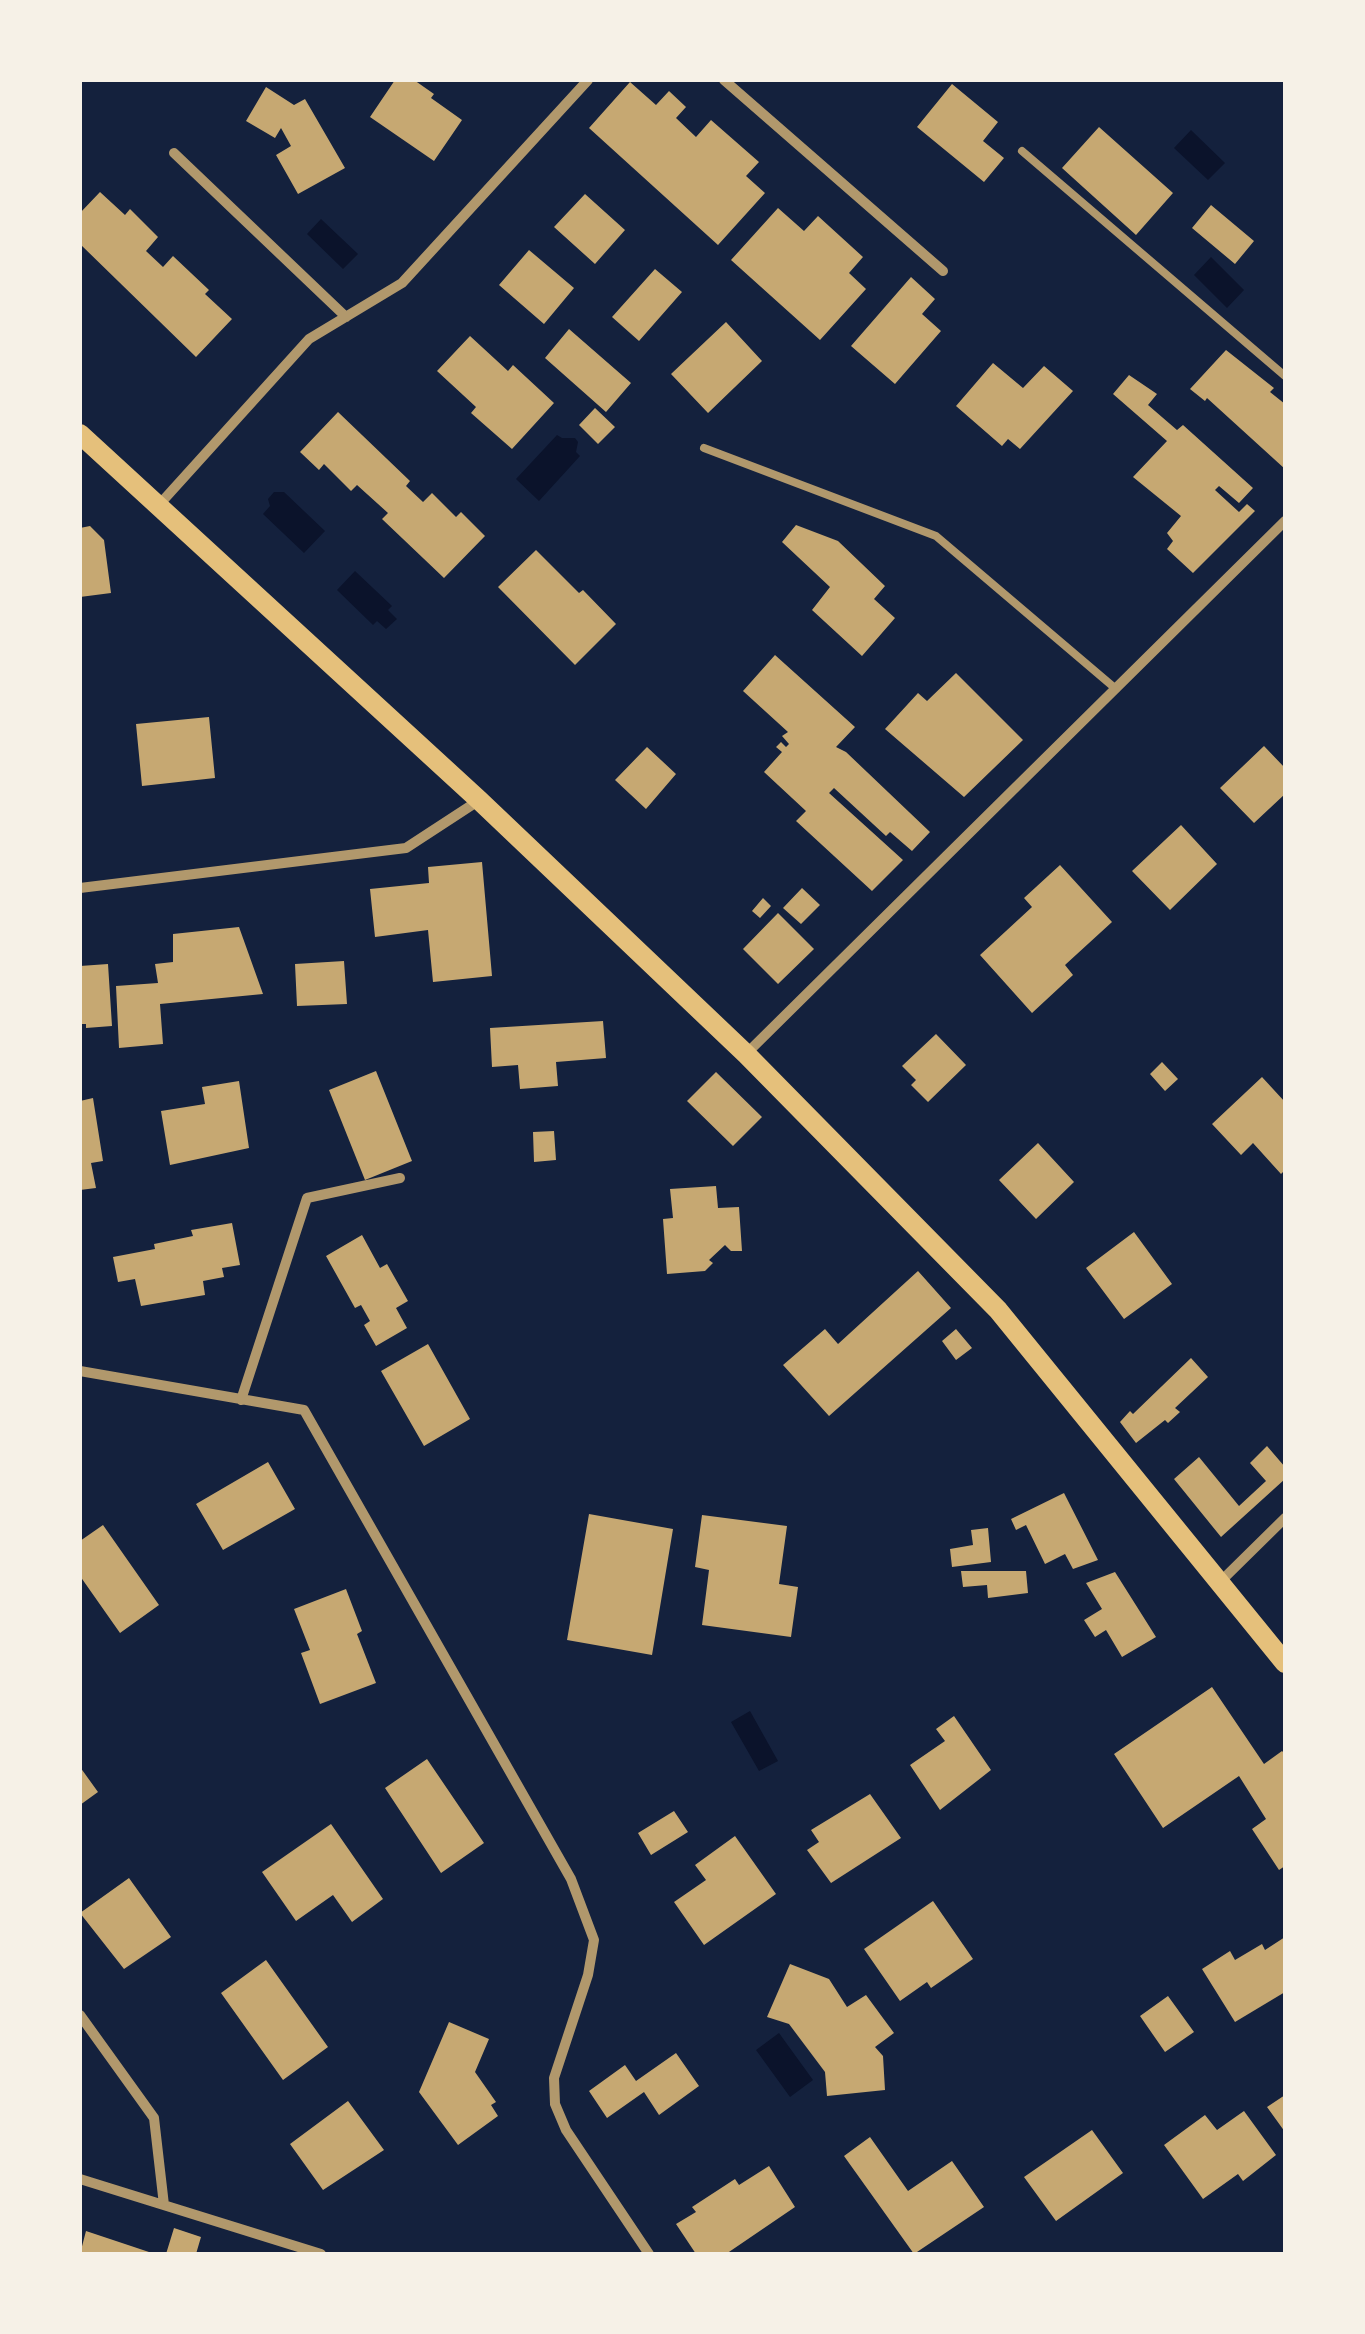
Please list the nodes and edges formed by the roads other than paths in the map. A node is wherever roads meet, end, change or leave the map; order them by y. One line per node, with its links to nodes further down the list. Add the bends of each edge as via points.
1 (588, 80): 6 (street, via 402,283)
2 (724, 80): 5 (street)
3 (1022, 151): 7 (lane)
4 (174, 153): 6 (street)
5 (943, 271)
6 (346, 317): 10 (street, via 309,339)
7 (1285, 376)
8 (80, 434): 10 (main road)
9 (704, 448): 12 (lane, via 936,536)
10 (158, 506): 13 (main road)
11 (1285, 521): 12 (street)
12 (1116, 689): 15 (street)
13 (479, 800): 14 (street, via 406,848); 15 (main road)
14 (80, 888)
15 (746, 1054): 20 (main road, via 998,1310)
16 (400, 1178): 18 (street, via 306,1198)
17 (80, 1371): 18 (street)
18 (241, 1400): 26 (street, via 304,1410 571,1879 594,1940 554,2078 555,2104)
19 (1285, 1518): 20 (street)
20 (1219, 1582): 21 (main road)
21 (1285, 1663)
22 (80, 2016): 24 (street, via 154,2118)
23 (80, 2179): 24 (street)
24 (164, 2204): 25 (street)
25 (322, 2254)
26 (649, 2254)

